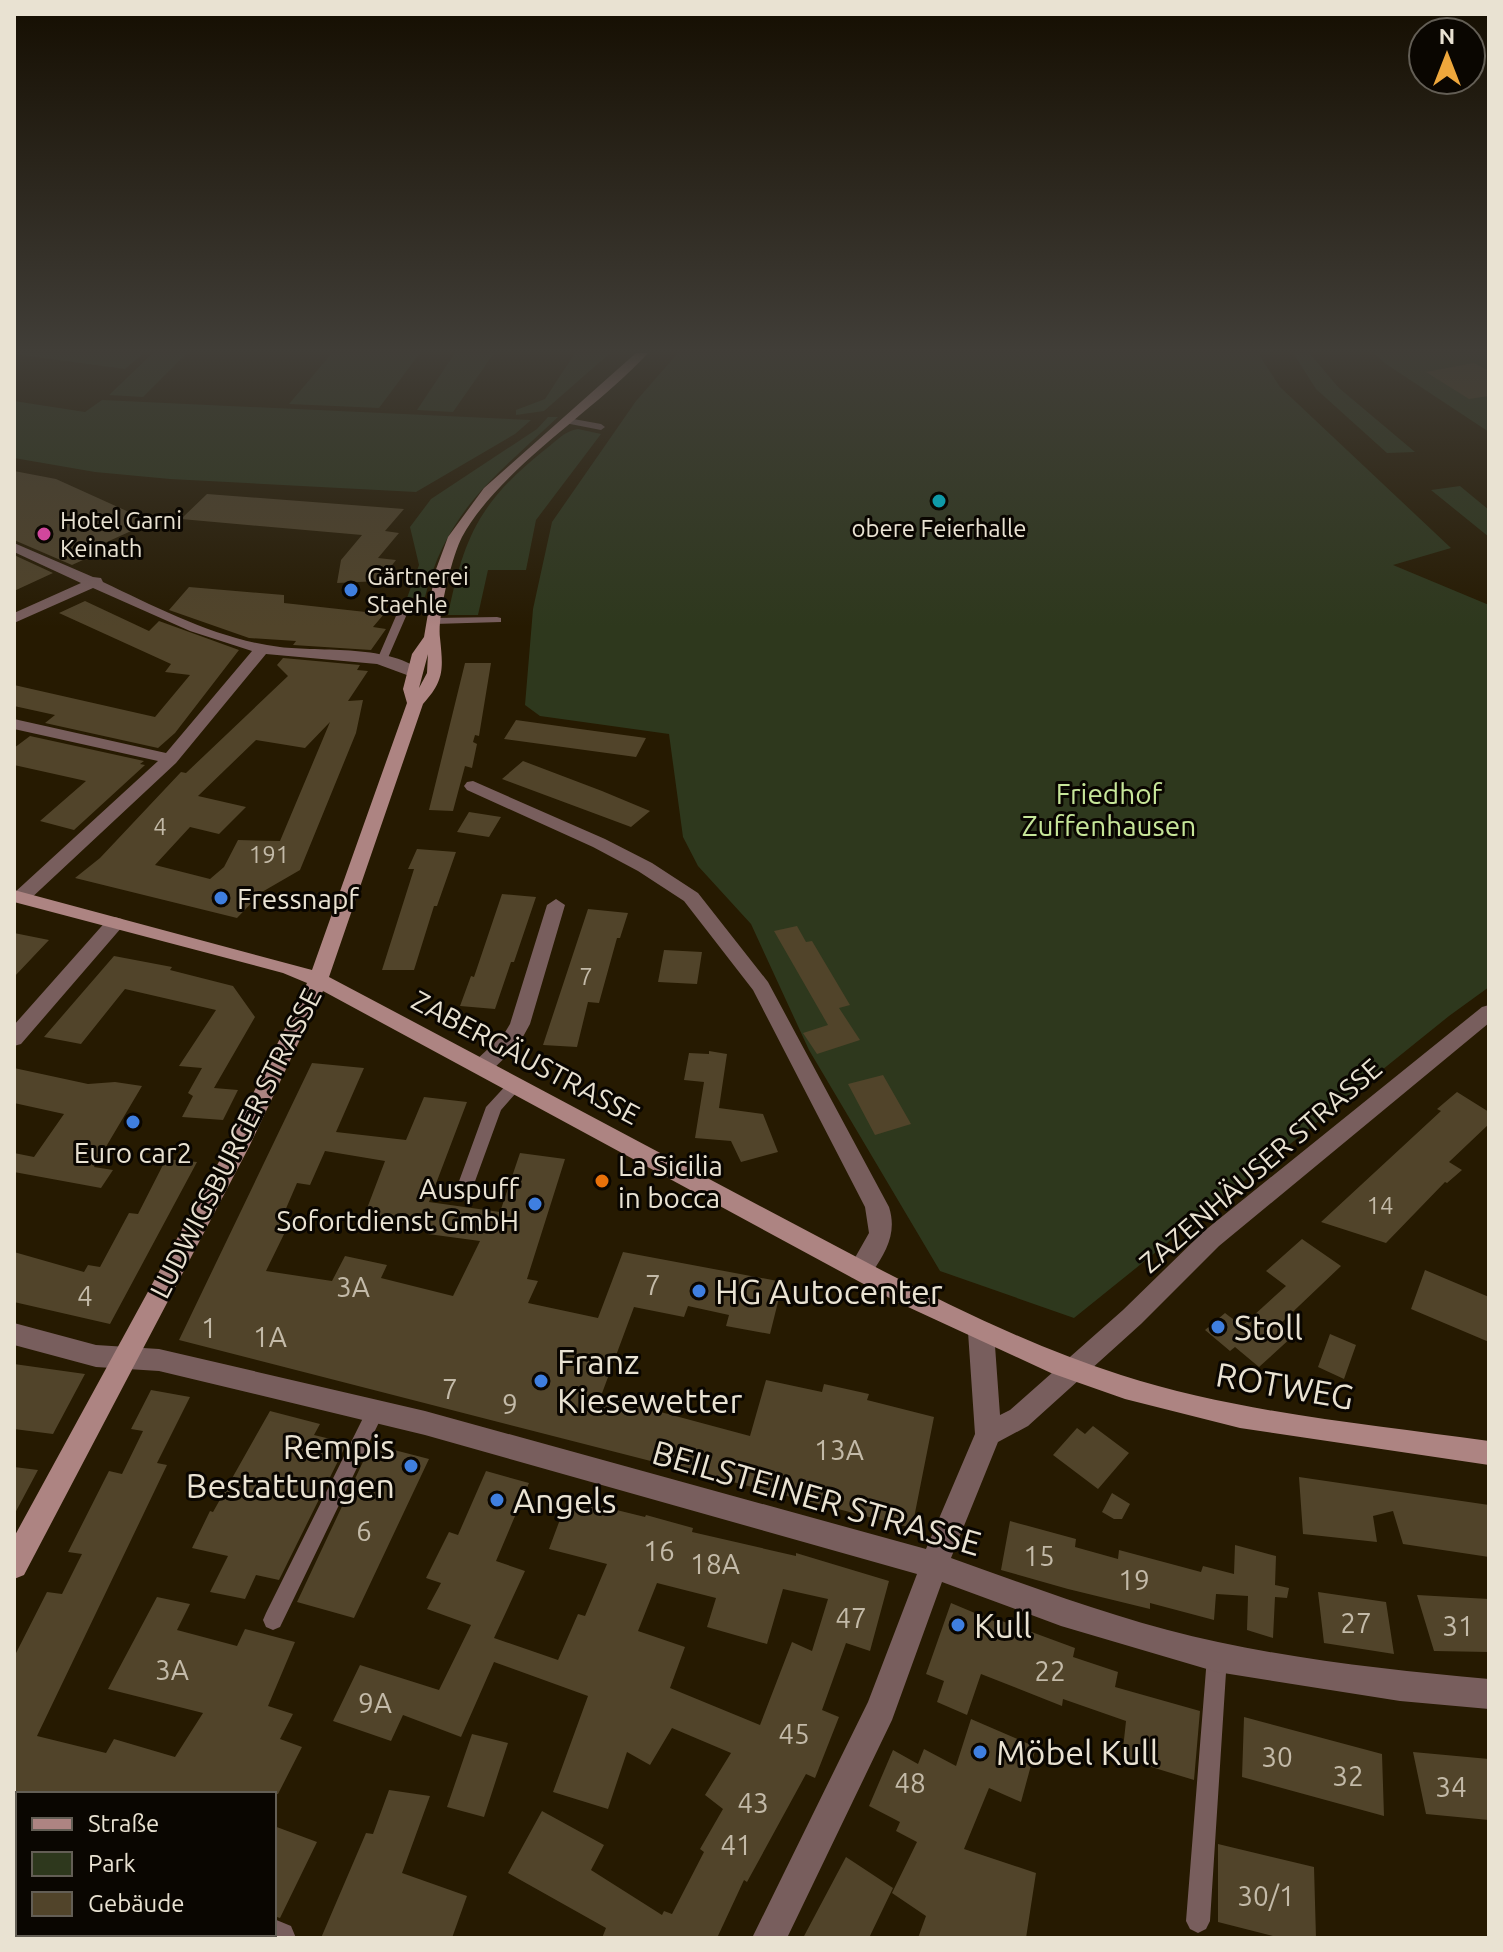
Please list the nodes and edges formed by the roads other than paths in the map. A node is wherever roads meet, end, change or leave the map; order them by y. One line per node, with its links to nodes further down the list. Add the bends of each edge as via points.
1 (542, 444): 4 (main road, LUDWIGSBURGER STRASSE, via 474,510 450,549)
2 (14, 547): 3 (street)
3 (96, 581): 5 (street); 8 (street, via 199,631)
4 (436, 603): 7 (main road, LUDWIGSBURGER STRASSE); 9 (lane, via 406,604)
5 (14, 619)
6 (497, 620): 7 (lane)
7 (433, 629): 10 (main road, LUDWIGSBURGER STRASSE); 11 (main road, LUDWIGSBURGER STRASSE, via 439,654 429,690)
8 (262, 649): 9 (street); 13 (street)
9 (390, 663): 10 (street)
10 (415, 673): 11 (main road, LUDWIGSBURGER STRASSE)
11 (415, 703): 18 (main road, LUDWIGSBURGER STRASSE)
12 (14, 724): 13 (street)
13 (170, 759): 15 (street)
14 (473, 786): 24 (street, via 599,843 691,897 761,987 877,1207 881,1233)
15 (17, 897): 17 (main road, ZABERGÄUSTRASSE)
16 (556, 905): 21 (street, via 520,1024)
17 (115, 923): 18 (main road, ZABERGÄUSTRASSE); 20 (street)
18 (318, 980): 21 (main road, ZABERGÄUSTRASSE); 27 (main road, LUDWIGSBURGER STRASSE, via 238,1147)
19 (1489, 1012): 28 (street, ZAZENHÄUSER STRASSE, via 1211,1239)
20 (14, 1039)
21 (482, 1067): 22 (main road, ZABERGÄUSTRASSE)
22 (515, 1085): 23 (lane, via 494,1107); 24 (main road, ZABERGÄUSTRASSE)
23 (462, 1195)
24 (860, 1270): 25 (main road, ZABERGÄUSTRASSE)
25 (981, 1332): 28 (main road, ZABERGÄUSTRASSE); 30 (street)
26 (14, 1334): 27 (street, BEILSTEINER STRASSE, via 96,1356)
27 (125, 1357): 29 (street, BEILSTEINER STRASSE, via 159,1360); 32 (main road, LUDWIGSBURGER STRASSE)
28 (1073, 1368): 30 (street, ZAZENHÄUSER STRASSE, via 1019,1418); 31 (main road, ROTWEG, via 1156,1397 1222,1412)
29 (375, 1412): 33 (street, BEILSTEINER STRASSE); 34 (lane)
30 (988, 1434): 33 (street)
31 (1489, 1453)
32 (14, 1565)
33 (934, 1565): 35 (street, BEILSTEINER STRASSE, via 1061,1612); 38 (street, via 881,1709)
34 (273, 1620)
35 (1217, 1657): 36 (street, BEILSTEINER STRASSE, via 1400,1686); 37 (lane)
36 (1489, 1694)
37 (1198, 1921)
38 (769, 1938)

